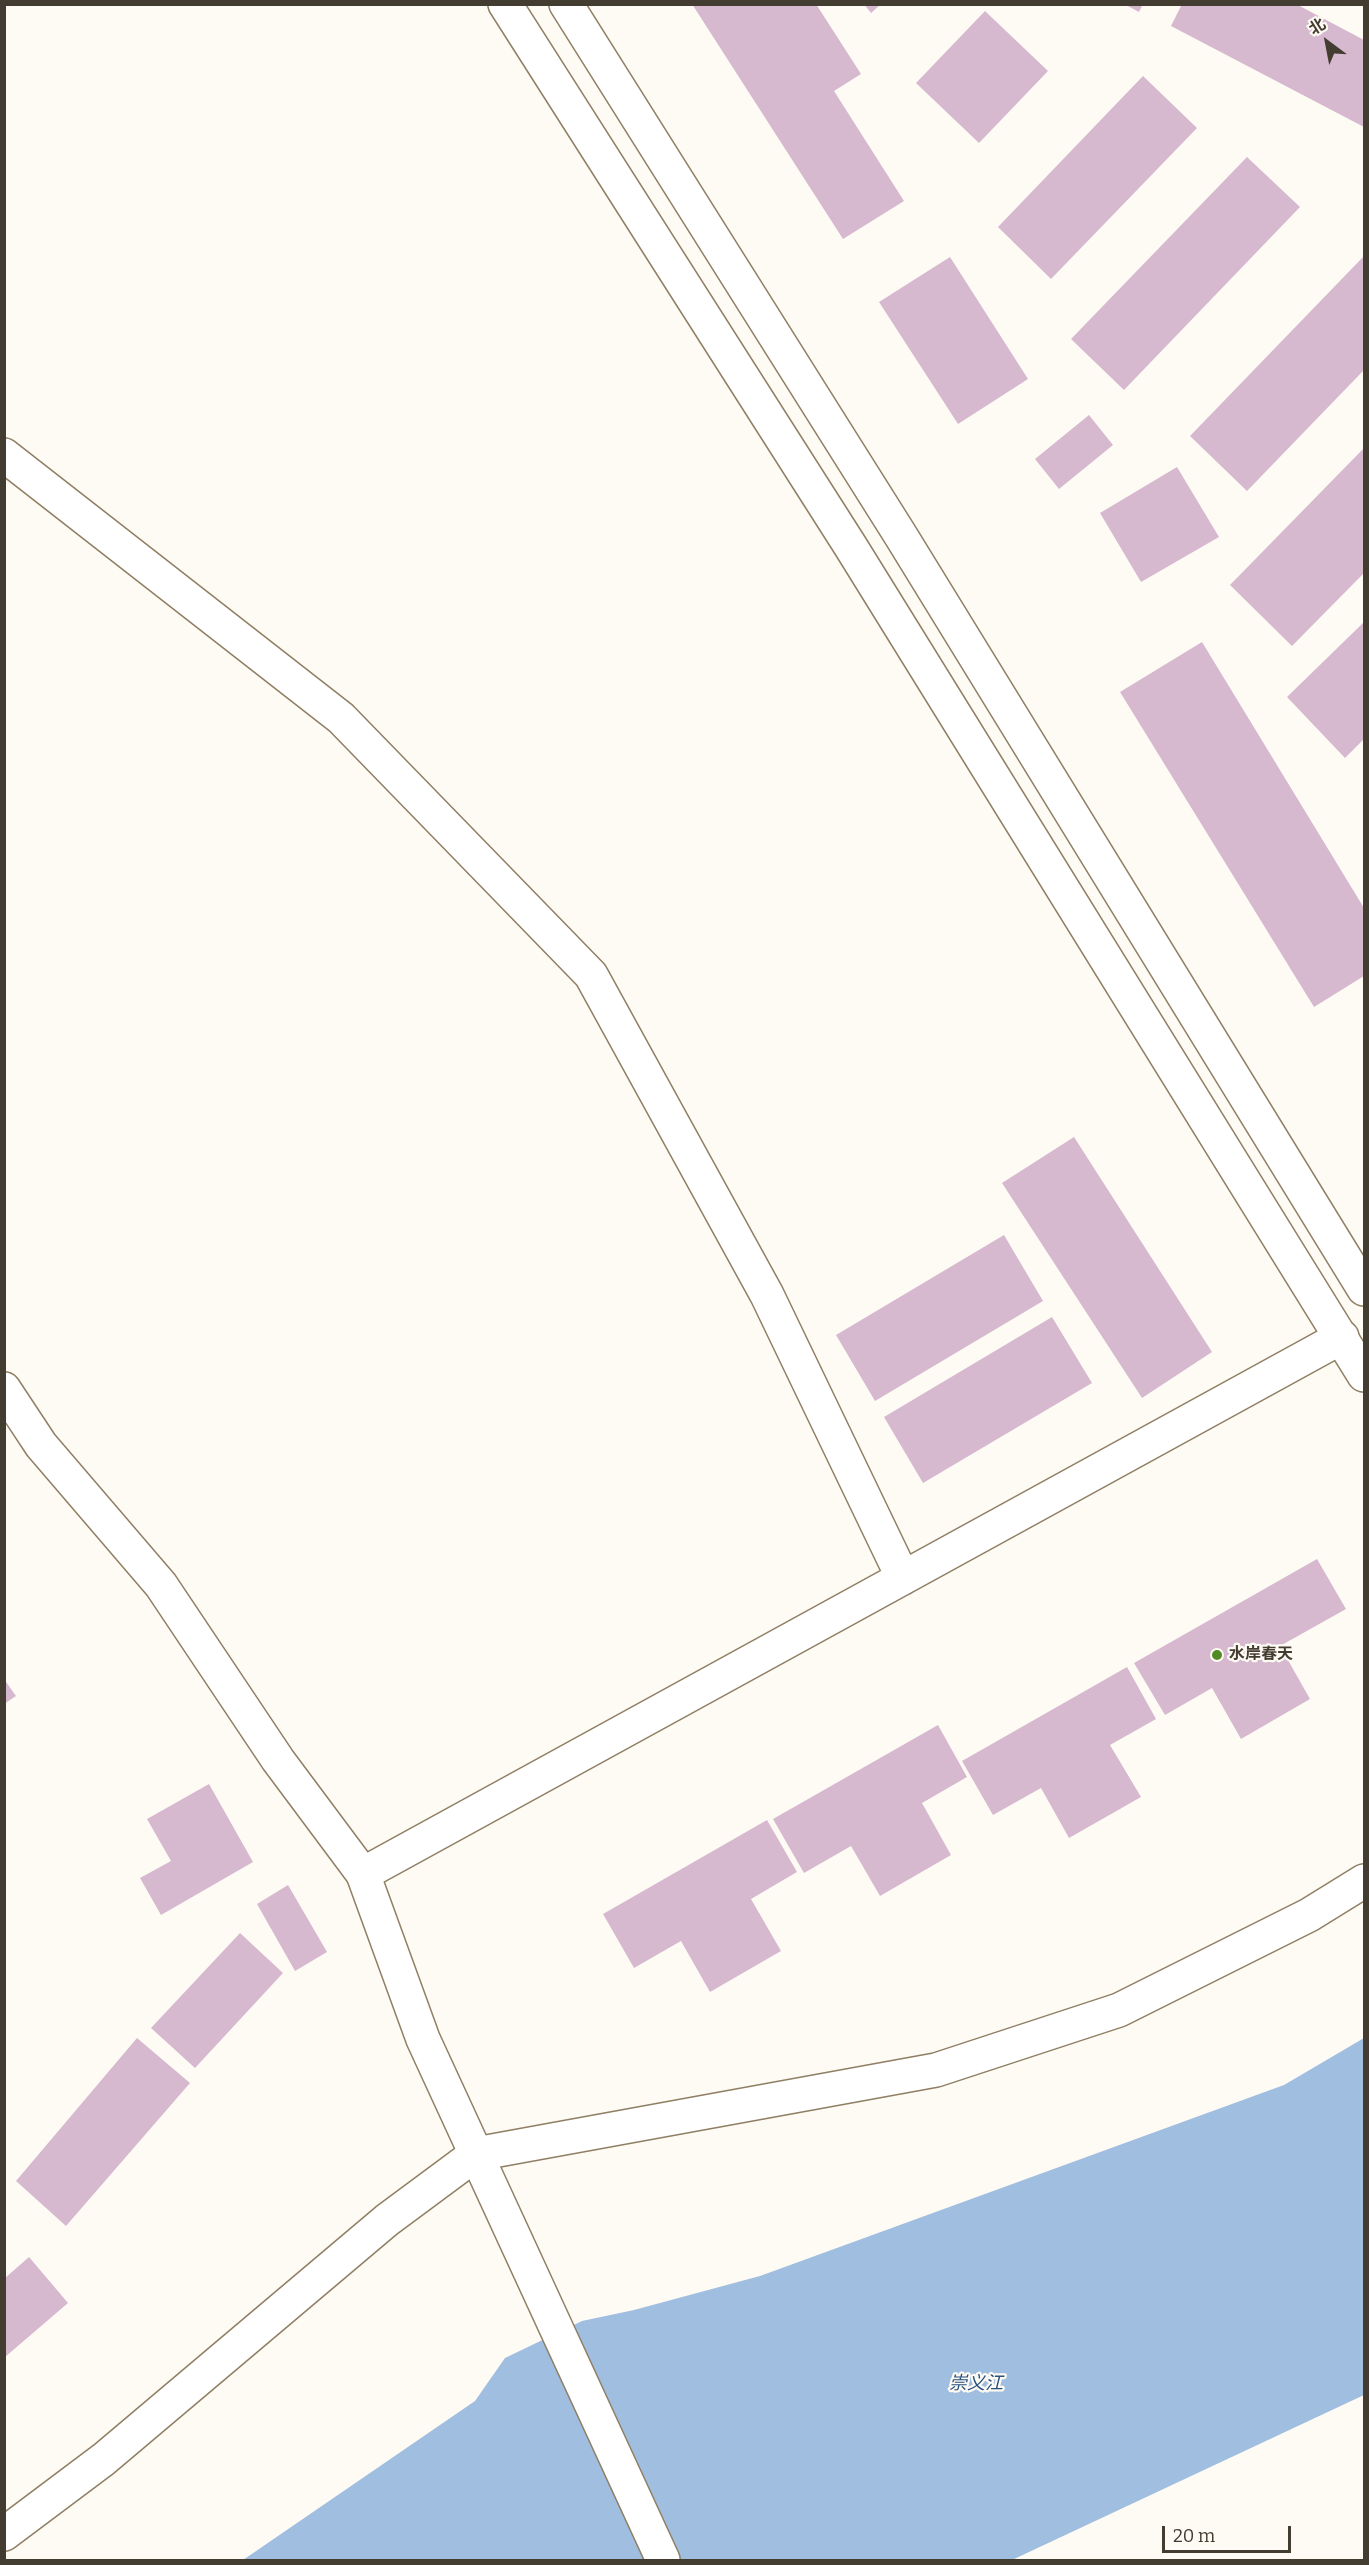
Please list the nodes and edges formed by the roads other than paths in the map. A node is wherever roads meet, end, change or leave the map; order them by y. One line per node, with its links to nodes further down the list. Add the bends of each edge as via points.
1 (505, 4): 5 (main road, via 845,537)
2 (566, 4): 4 (main road, via 901,536)
3 (4, 455): 8 (main road, via 341,718 591,975 770,1302)
4 (1365, 1289)
5 (1342, 1337): 6 (main road); 8 (main road)
6 (1365, 1375)
7 (4, 1389): 9 (main road, via 41,1445 161,1585 279,1760)
8 (903, 1578): 9 (main road)
9 (363, 1874): 11 (main road, via 423,2039)
10 (1365, 1881): 11 (main road, via 1309,1916 1119,2010 936,2070)
11 (476, 2154): 12 (main road, via 387,2220 104,2459); 13 (main road)
12 (4, 2534)
13 (663, 2560)

